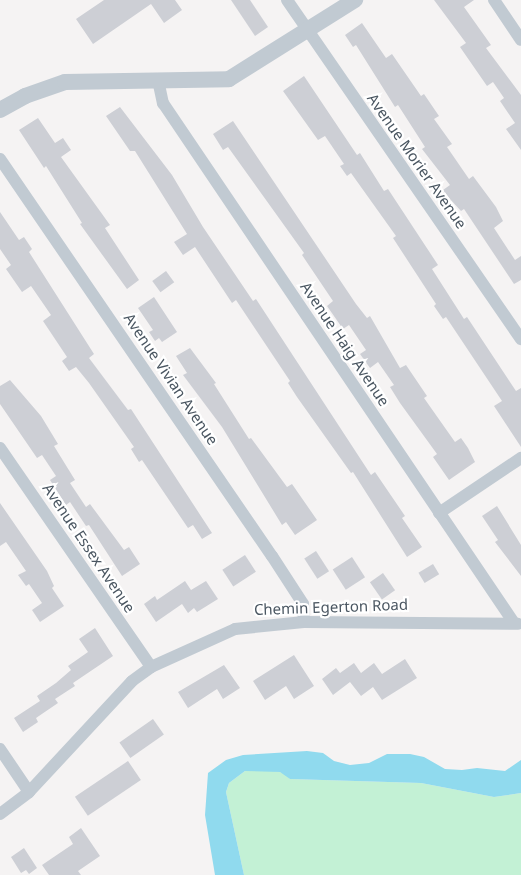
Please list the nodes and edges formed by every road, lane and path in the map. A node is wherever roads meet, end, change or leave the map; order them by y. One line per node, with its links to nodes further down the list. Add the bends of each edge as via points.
1 (287, 0): 4 (street, Avenue Morier Avenue)
2 (355, 0): 4 (street)
3 (494, 0): 5 (street)
4 (308, 31): 6 (street, via 230,79); 9 (street, Avenue Morier Avenue)
5 (521, 40)
6 (158, 80): 7 (street, via 65,82 24,96); 12 (street, Avenue Haig Avenue, via 163,103)
7 (0, 110)
8 (0, 159): 13 (street, Avenue Vivian Avenue, via 272,556 303,604)
9 (521, 340)
10 (0, 448): 15 (street, Avenue Essex Avenue)
11 (521, 458): 12 (street)
12 (439, 513): 14 (street, Avenue Haig Avenue)
13 (304, 622): 14 (street, Chemin Egerton Road); 15 (street, Chemin Egerton Road, via 235,629)
14 (517, 624)
15 (151, 667): 17 (street, Chemin Egerton Road, via 118,695)
16 (0, 749): 17 (street)
17 (29, 792): 18 (street, Chemin Egerton Road)
18 (0, 814)

